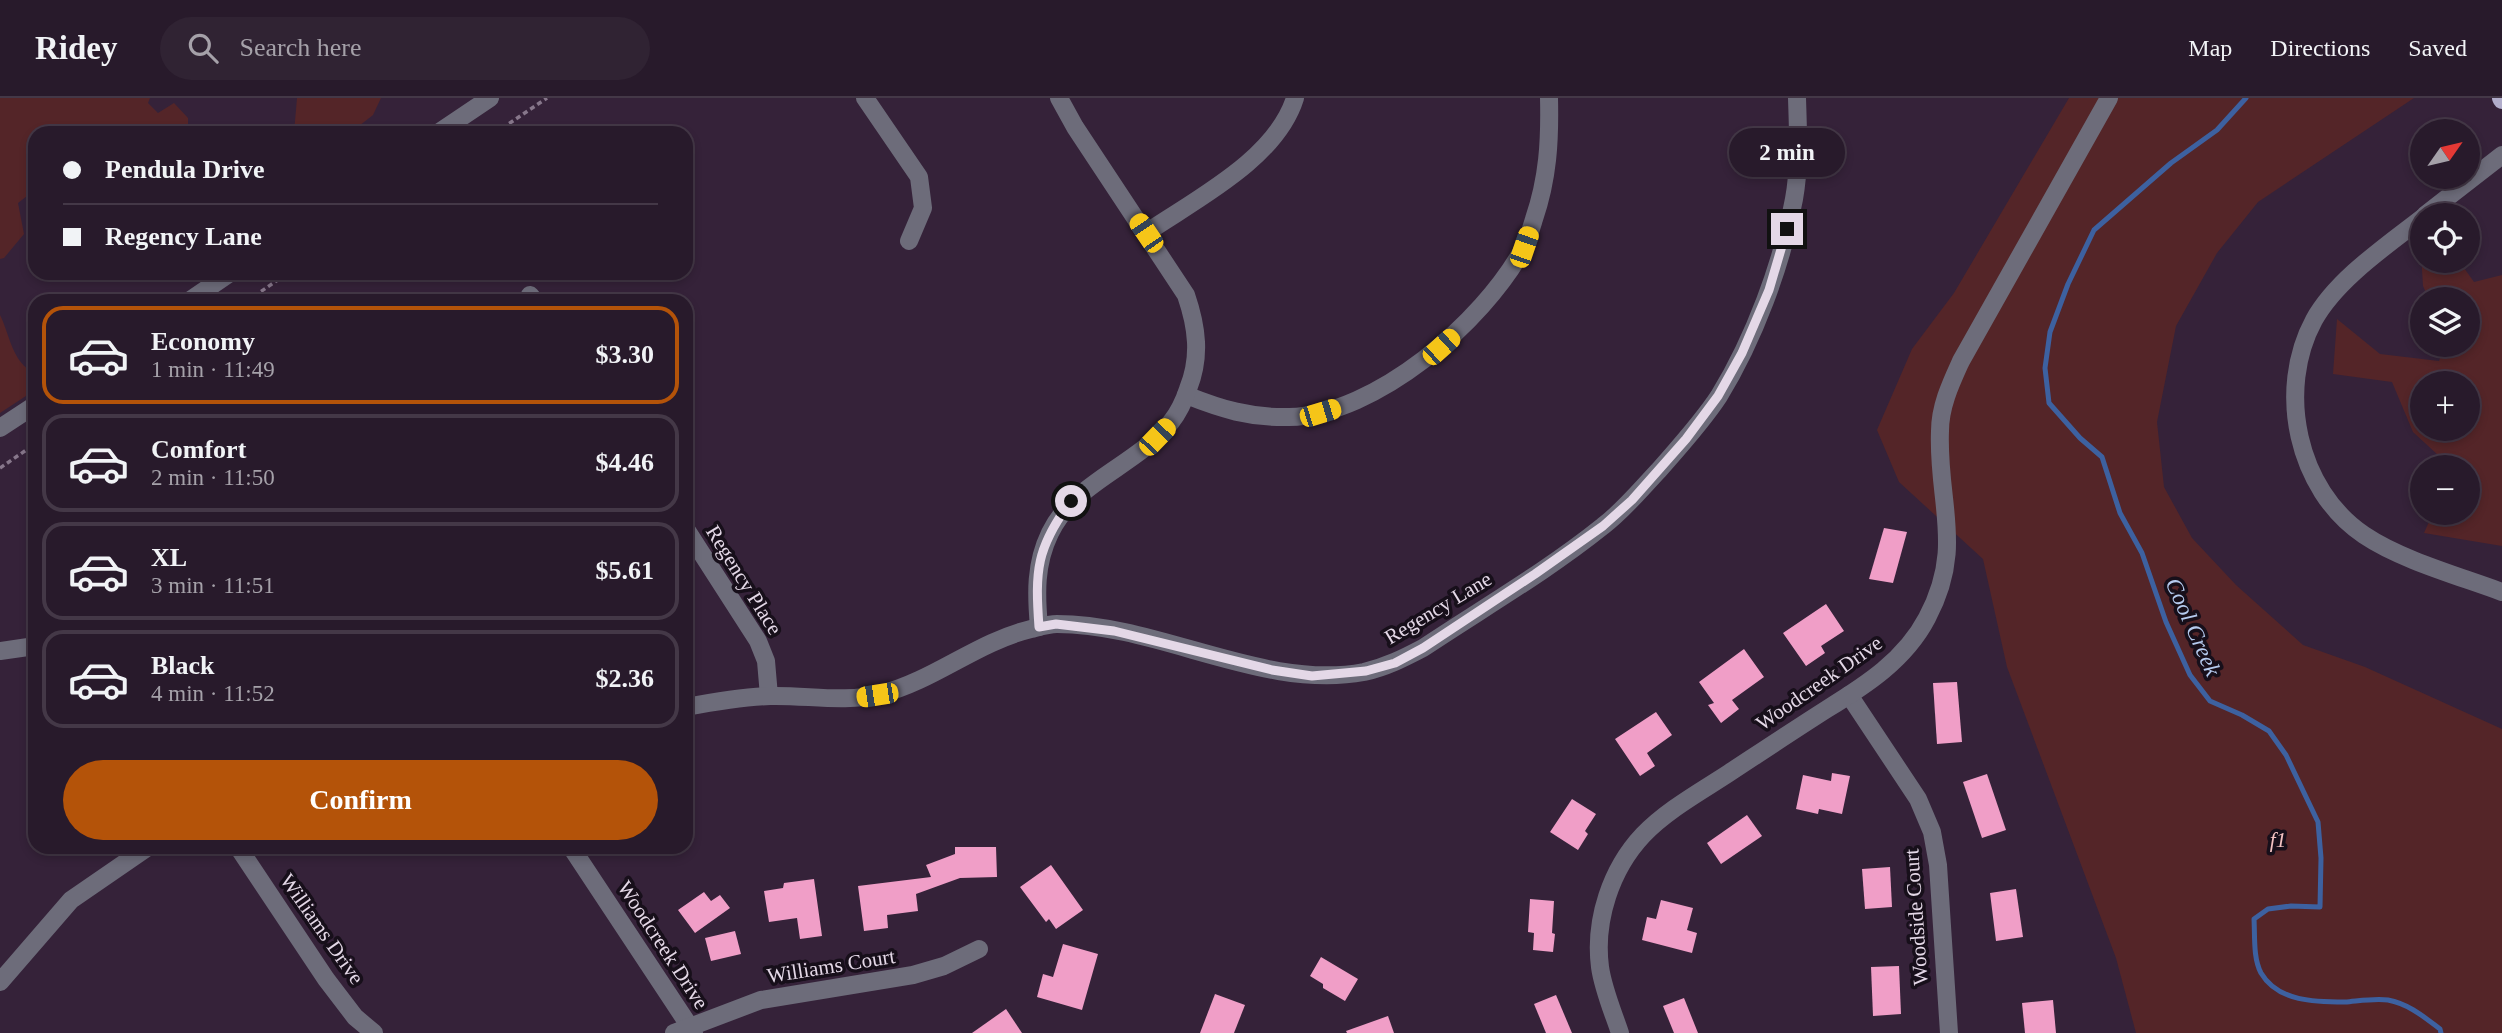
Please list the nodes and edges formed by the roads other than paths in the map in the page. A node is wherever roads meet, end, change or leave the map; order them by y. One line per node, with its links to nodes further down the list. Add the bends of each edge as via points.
1 (490, 98): 8 (street)
2 (865, 98): 13 (street, via 919,177 923,208)
3 (1059, 98): 12 (street)
4 (1295, 98): 12 (street, via 1260,152)
5 (1549, 98): 16 (street, via 1548,167 1524,247 1499,287 1441,347 1356,402 1320,413 1258,416 1227,411)
6 (1797, 98): 21 (street, Regency Lane, via 1795,197 1769,290 1742,353 1686,439 1632,500 1547,566 1404,658 1341,675 1272,670 1114,631 1056,624)
7 (2109, 98): 24 (street, Woodcreek Drive, via 1961,361 1945,398 1940,430 1948,549 1937,596 1912,644)
8 (448, 126)
9 (2502, 155): 10 (street)
10 (2442, 203)
11 (2410, 228): 20 (street, via 2348,277 2315,319 2301,351 2294,392 2302,447 2325,496 2362,534 2388,549)
12 (1146, 233): 16 (street, via 1186,295 1194,317 1196,356)
13 (909, 241)
14 (221, 280): 15 (street)
15 (203, 294)
16 (1186, 395): 21 (street, via 1157,437 1071,501 1055,524 1036,582)
17 (28, 410): 18 (street)
18 (0, 428)
19 (693, 540): 25 (street, Regency Place, via 758,641 766,660)
20 (2502, 592)
21 (1039, 627): 25 (street, Regency Lane, via 992,641 920,681 877,695 849,699)
22 (28, 647): 23 (street)
23 (0, 651)
24 (1850, 695): 34 (street, Woodcreek Drive, via 1673,810 1630,853 1607,892 1601,928 1600,967); 35 (street, Woodside Court, via 1912,788 1932,832)
25 (769, 696): 26 (street, Regency Lane)
26 (693, 706)
27 (138, 854): 31 (street, via 71,900)
28 (243, 854): 33 (street, Williams Drive, via 326,979 355,1017)
29 (575, 854): 32 (street, Woodcreek Drive)
30 (979, 949): 32 (street, Williams Court, via 933,970 761,1000)
31 (0, 982)
32 (686, 1031)
33 (374, 1033)
34 (1620, 1033)
35 (1949, 1033)

